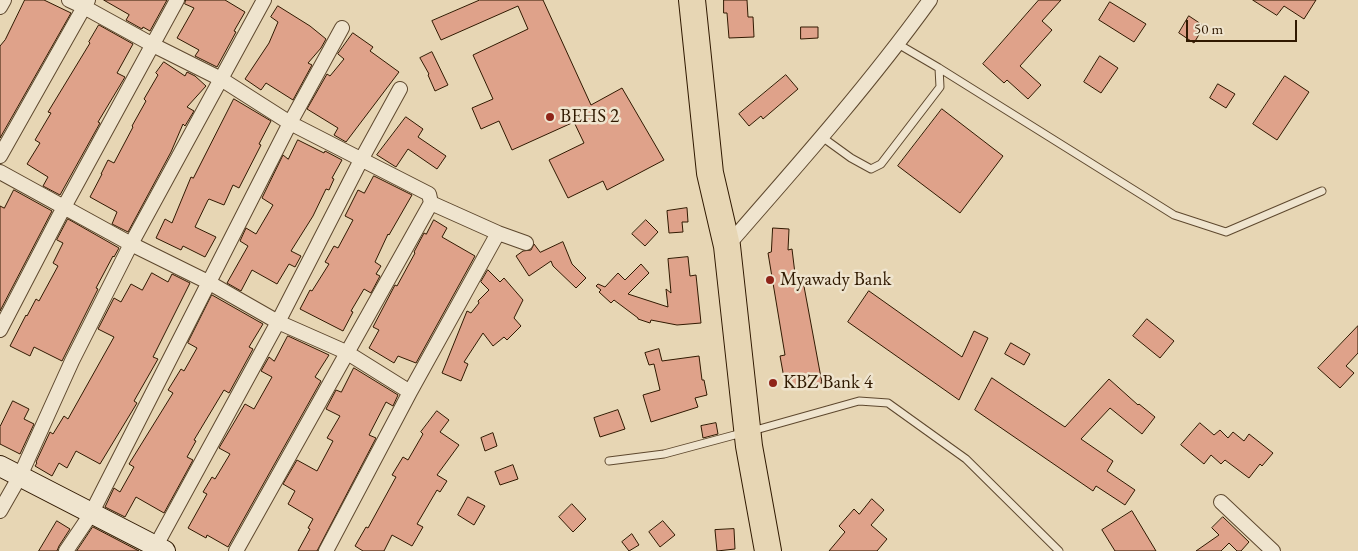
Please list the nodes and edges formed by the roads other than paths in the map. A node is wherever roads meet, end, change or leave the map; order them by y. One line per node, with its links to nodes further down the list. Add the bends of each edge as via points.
1 (4, 0): 8 (street)
2 (69, 0): 7 (street)
3 (177, 0): 11 (street)
4 (264, 0): 13 (street)
5 (692, 0): 26 (highway, via 710,173)
6 (930, 0): 10 (street)
7 (86, 3): 11 (street); 17 (street)
8 (0, 7)
9 (342, 28): 15 (street)
10 (898, 44): 12 (lane); 16 (street)
11 (153, 45): 13 (street); 22 (street)
12 (939, 68): 16 (lane, via 940,87 881,164 870,169); 20 (lane, via 1174,215 1201,224 1226,232)
13 (222, 79): 15 (street); 25 (street)
14 (400, 89): 18 (street)
15 (290, 123): 18 (street); 27 (street)
16 (822, 137): 26 (street)
17 (0, 156)
18 (361, 160): 21 (street, via 429,194); 28 (street)
19 (0, 172): 22 (street)
20 (1322, 191)
21 (431, 203): 23 (street); 30 (street)
22 (64, 207): 25 (street); 29 (street)
23 (498, 233): 24 (street); 31 (street)
24 (526, 243)
25 (131, 244): 27 (street); 35 (street, via 72,361)
26 (727, 246): 32 (highway)
27 (208, 282): 28 (street); 38 (street)
28 (278, 322): 30 (street); 39 (street)
29 (0, 330)
30 (346, 352): 31 (street); 41 (street)
31 (410, 392): 42 (street)
32 (748, 432): 33 (lane, via 664,454); 43 (highway); 44 (lane, via 859,401 888,403 966,459)
33 (609, 461)
34 (0, 466): 35 (street)
35 (20, 476): 37 (street); 38 (street)
36 (1221, 502): 45 (street)
37 (0, 511)
38 (91, 514): 39 (street); 40 (street)
39 (158, 549)
40 (66, 551)
41 (236, 551)
42 (326, 551)
43 (768, 551)
44 (1059, 551)
45 (1274, 551)

